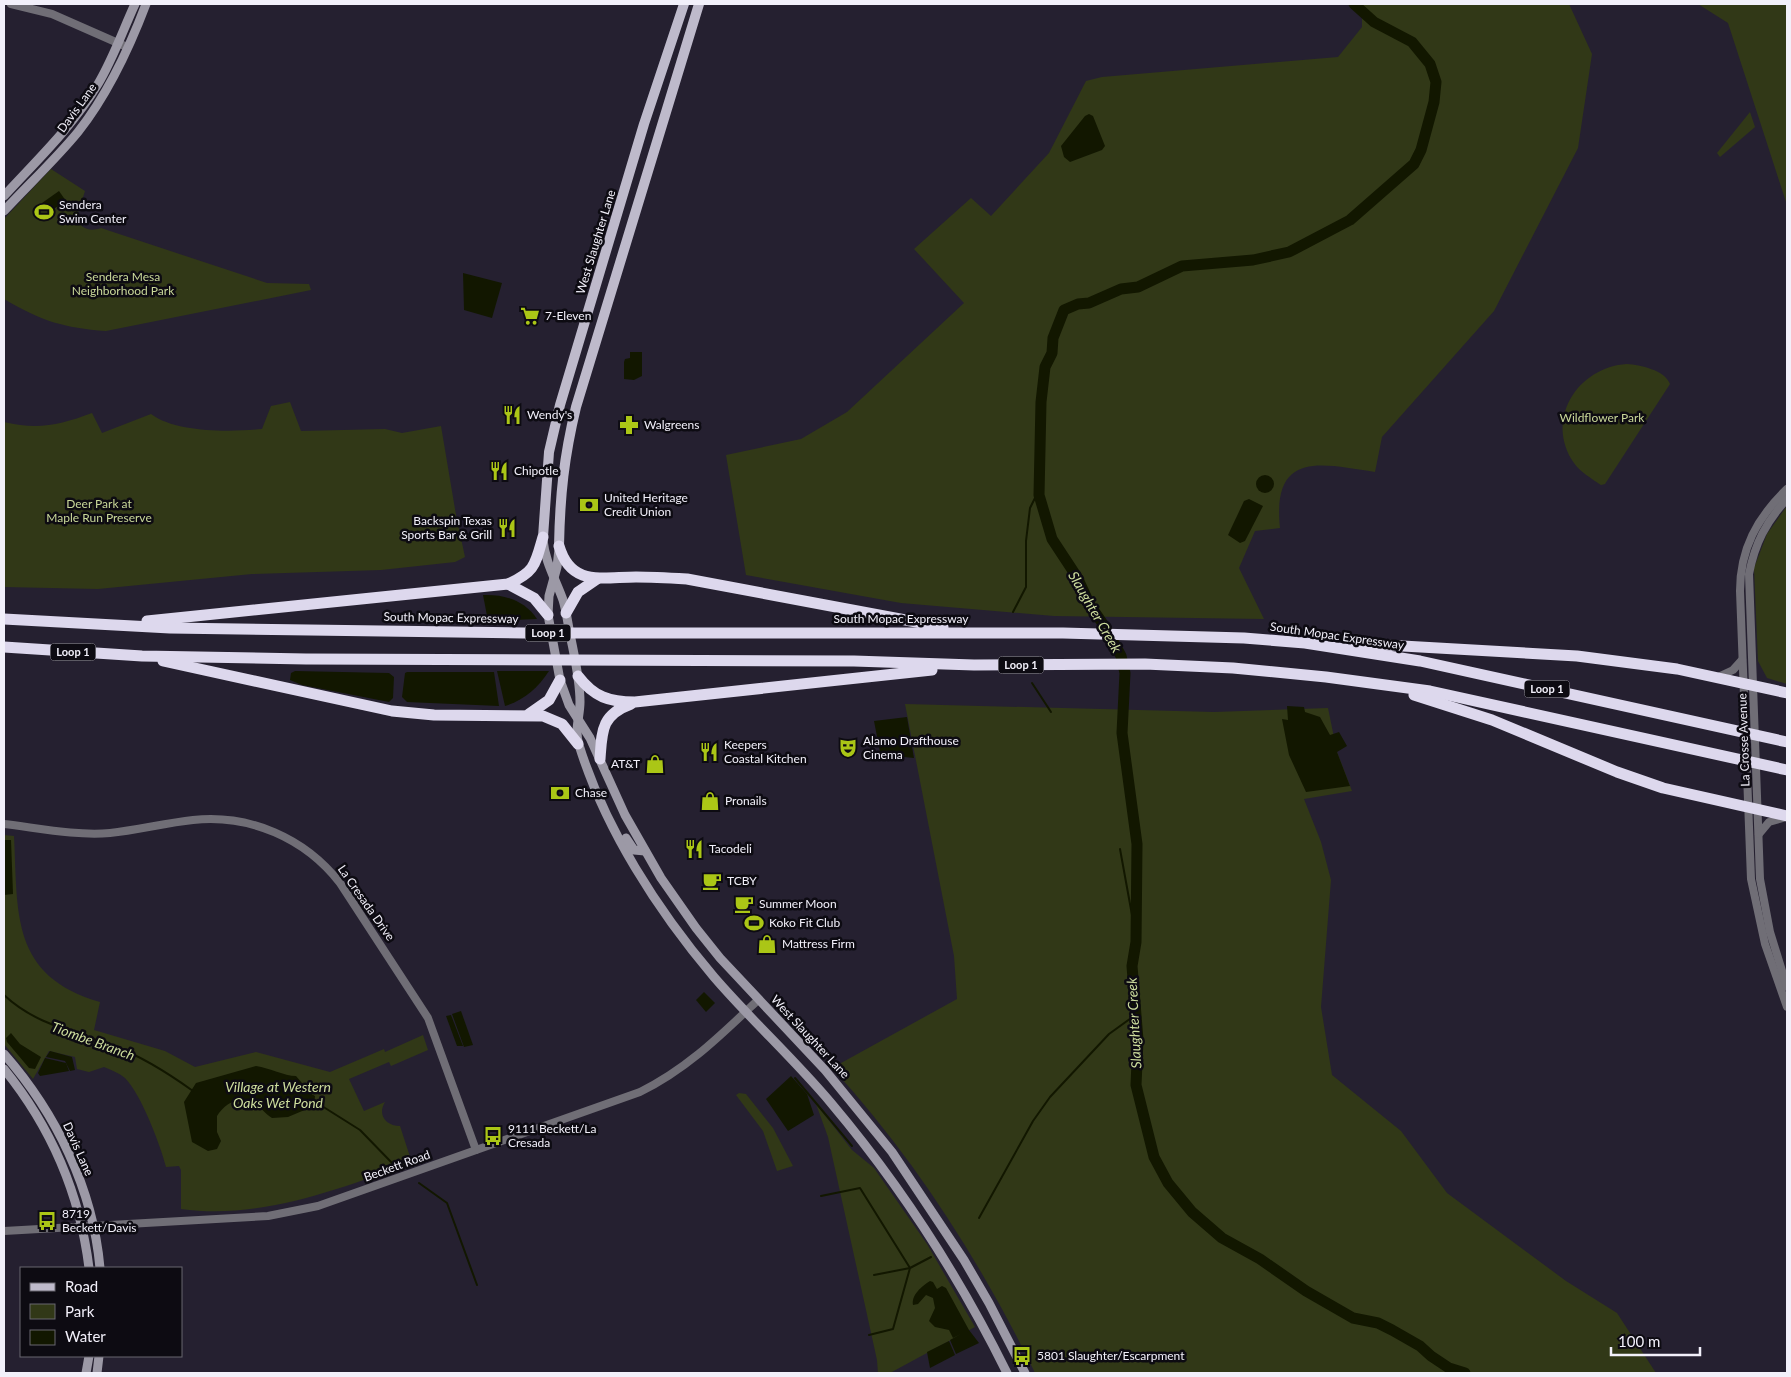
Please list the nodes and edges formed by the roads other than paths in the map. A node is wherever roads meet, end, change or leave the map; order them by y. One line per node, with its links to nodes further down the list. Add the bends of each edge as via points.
1 (11, 4): 6 (street, via 52,14)
2 (135, 4): 6 (main road, Davis Lane)
3 (146, 4): 7 (main road, Davis Lane)
4 (684, 4): 8 (main road, West Slaughter Lane)
5 (699, 4): 9 (main road, West Slaughter Lane)
6 (118, 43): 7 (street); 10 (main road, Davis Lane, via 98,84 77,115)
7 (127, 47): 11 (main road, Davis Lane, via 110,84 77,133)
8 (644, 124): 9 (main road); 12 (main road, West Slaughter Lane)
9 (660, 130): 14 (main road, West Slaughter Lane)
10 (4, 196)
11 (4, 211)
12 (569, 376): 13 (main road, West Slaughter Lane); 14 (main road, via 570,387 558,435)
13 (550, 441): 17 (main road, via 560,458 556,499); 18 (main road, West Slaughter Lane)
14 (566, 446): 17 (main road, West Slaughter Lane)
15 (1787, 489): 31 (street, via 1759,520 1745,550 1740,574)
16 (1787, 499): 37 (street, La Crosse Avenue, via 1762,530 1749,574)
17 (560, 519): 19 (main road, West Slaughter Lane)
18 (543, 537): 20 (main road, West Slaughter Lane); 22 (highway, via 533,569 527,576)
19 (559, 546): 20 (main road, West Slaughter Lane); 21 (highway, via 573,570)
20 (554, 578): 23 (main road, West Slaughter Lane); 24 (main road, West Slaughter Lane, via 548,596)
21 (597, 579): 23 (highway, via 578,592); 27 (highway, via 649,577 687,580 904,621)
22 (508, 584): 24 (highway, via 534,598); 26 (highway)
23 (566, 613): 33 (main road, West Slaughter Lane)
24 (548, 615): 35 (main road, West Slaughter Lane)
25 (4, 619): 26 (highway, South Mopac Expressway / Loop 1)
26 (114, 623): 27 (highway, South Mopac Expressway / Loop 1, via 170,628 523,633)
27 (982, 632): 28 (highway, South Mopac Expressway / Loop 1, via 1191,635)
28 (1305, 643): 34 (highway, via 1340,642 1577,656 1644,664); 42 (highway, South Mopac Expressway / Loop 1, via 1447,667)
29 (4, 647): 30 (highway, Loop 1)
30 (142, 656): 32 (highway, Loop 1, via 596,662 854,661); 40 (highway, via 392,711 434,715)
31 (1742, 660): 34 (street, via 1732,671); 37 (street)
32 (974, 665): 36 (highway, Loop 1, via 1145,664 1269,671); 39 (highway)
33 (578, 676): 39 (highway, via 600,698); 41 (main road, West Slaughter Lane)
34 (1714, 678): 37 (highway)
35 (560, 680): 40 (highway, via 549,700); 41 (main road, West Slaughter Lane)
36 (1381, 685): 45 (highway, Loop 1, via 1488,703); 46 (highway, via 1492,720 1663,788)
37 (1748, 686): 38 (highway); 46 (street, La Crosse Avenue, via 1744,710 1747,783); 46 (street, La Crosse Avenue, via 1754,710 1757,783)
38 (1787, 694)
39 (635, 702): 44 (highway, via 617,710 604,724)
40 (527, 715): 43 (highway, via 560,722)
41 (578, 720): 43 (main road, West Slaughter Lane); 44 (main road, West Slaughter Lane)
42 (1787, 742)
43 (578, 744): 47 (main road, West Slaughter Lane)
44 (600, 759): 51 (main road, West Slaughter Lane, via 611,788)
45 (1787, 770)
46 (1753, 808): 48 (highway); 50 (street, La Crosse Avenue); 56 (street, La Crosse Avenue, via 1751,878 1772,968)
47 (607, 812): 51 (main road, via 615,818 634,850); 52 (main road, West Slaughter Lane)
48 (1787, 817): 50 (street, via 1768,822)
49 (4, 824): 60 (street, La Cresada Drive, via 102,834 194,820 242,821 275,832 304,847 340,883 423,1010 437,1039)
50 (1759, 834): 54 (street, La Crosse Avenue, via 1759,868 1765,910)
51 (645, 851): 53 (main road, West Slaughter Lane)
52 (632, 860): 53 (main road, via 640,858 646,861 666,892); 57 (main road, West Slaughter Lane, via 683,938)
53 (677, 902): 55 (main road, West Slaughter Lane, via 720,958)
54 (1787, 987)
55 (758, 1000): 57 (street, Beckett Road); 66 (main road, West Slaughter Lane, via 824,1070 892,1152 945,1228)
56 (1787, 1007)
57 (746, 1011): 60 (street, Beckett Road, via 699,1055 653,1085); 67 (main road, West Slaughter Lane, via 830,1101 904,1197 955,1276)
58 (4, 1054): 61 (main road, Davis Lane, via 35,1093 60,1134)
59 (4, 1069): 62 (main road, Davis Lane, via 53,1145)
60 (476, 1150): 61 (street, Beckett Road, via 290,1214)
61 (93, 1226): 62 (street, Beckett Road); 65 (main road, Davis Lane)
62 (82, 1227): 63 (street, Beckett Road); 64 (main road, Davis Lane)
63 (4, 1231)
64 (89, 1267)
65 (100, 1267)
66 (1010, 1341): 67 (main road); 73 (main road, West Slaughter Lane)
67 (995, 1348): 72 (main road, West Slaughter Lane)
68 (89, 1357): 70 (main road)
69 (99, 1357): 71 (main road)
70 (86, 1373)
71 (97, 1373)
72 (1007, 1373)
73 (1025, 1373)

